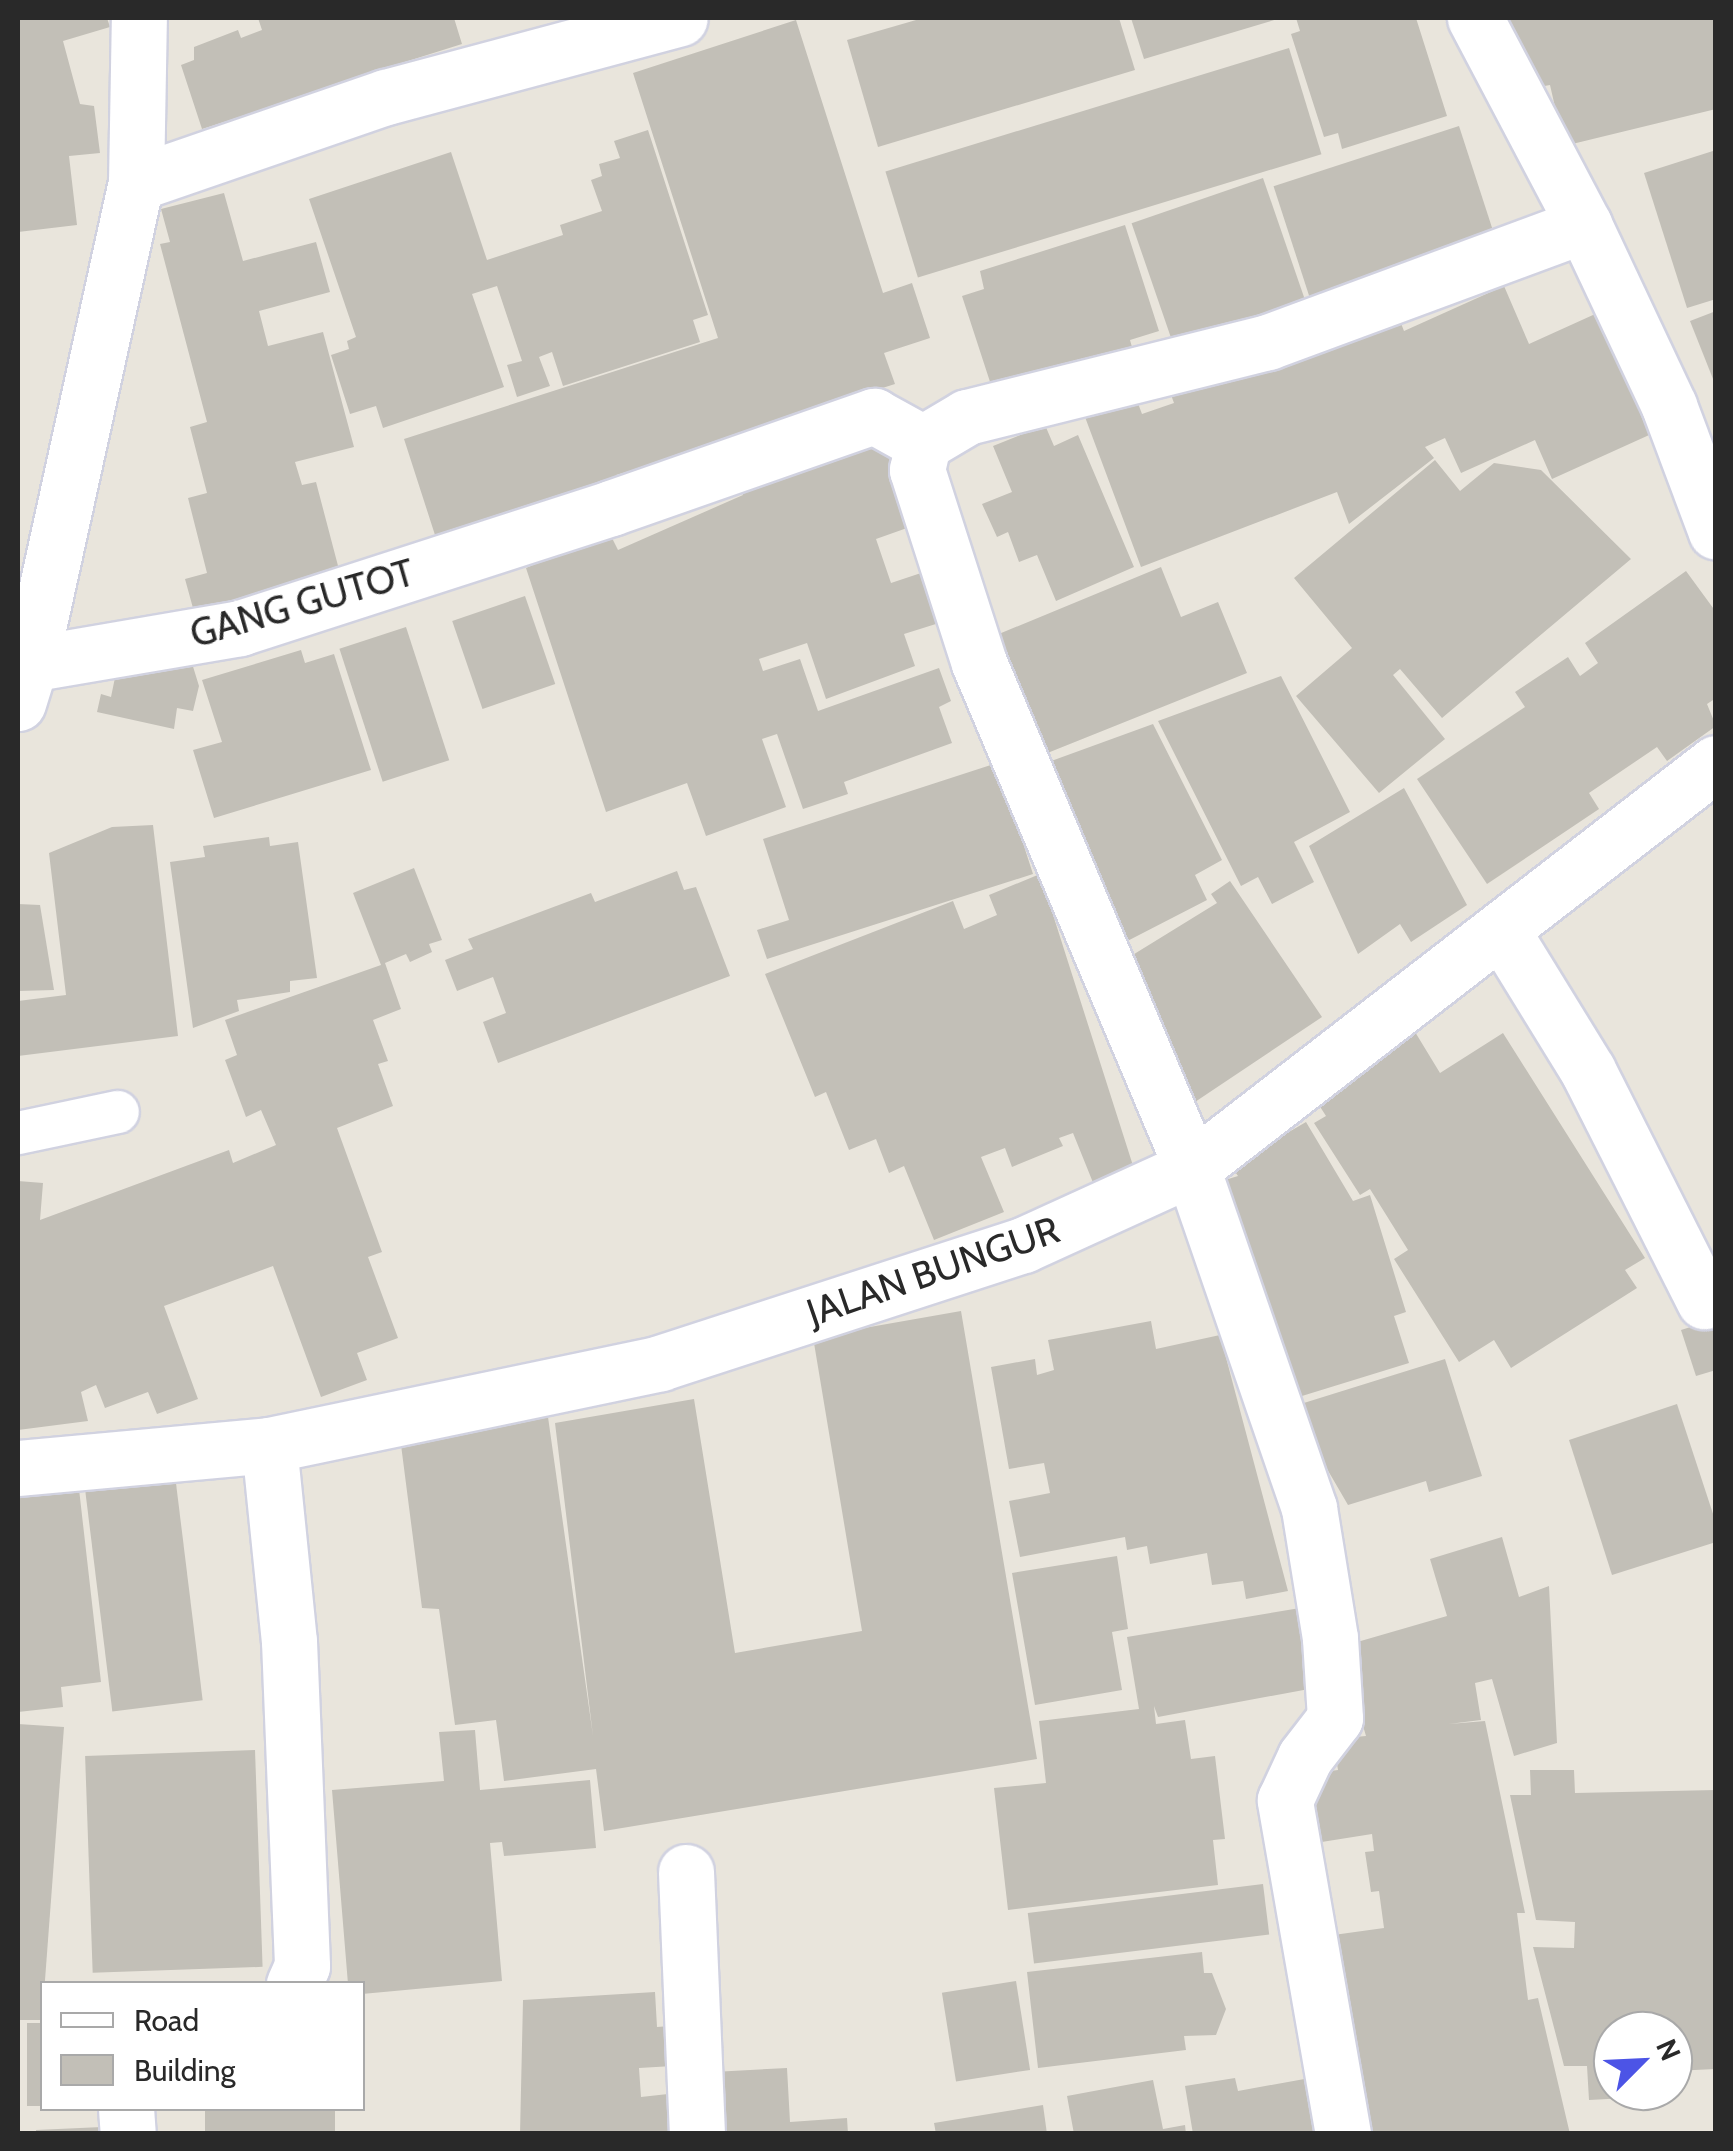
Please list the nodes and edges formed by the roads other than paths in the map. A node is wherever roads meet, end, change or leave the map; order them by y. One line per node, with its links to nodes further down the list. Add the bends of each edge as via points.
1 (140, 18): 4 (street)
2 (680, 18): 4 (street, via 386,97)
3 (1475, 18): 5 (street)
4 (136, 183): 8 (street)
5 (1584, 225): 6 (street, via 1268,342 967,418); 7 (street, via 1669,406)
6 (923, 443): 8 (street, GANG GUTOT, via 874,416 240,628); 13 (street, via 917,470 979,663)
7 (1716, 532)
8 (24, 683)
9 (1716, 762): 10 (street, JALAN BUNGUR)
10 (1502, 931): 13 (street, JALAN BUNGUR); 14 (street, via 1588,1071)
11 (118, 1112): 12 (lane)
12 (18, 1133)
13 (1192, 1168): 15 (street, JALAN BUNGUR, via 1023,1245 660,1363); 20 (street, via 1309,1508 1324,1601 1335,1718 1305,1756 1285,1800)
14 (1704, 1300)
15 (269, 1444): 16 (street, JALAN BUNGUR); 18 (street, via 290,1660 302,1966)
16 (18, 1468)
17 (686, 1872): 19 (street)
18 (295, 1981)
19 (697, 2134)
20 (1343, 2134)

